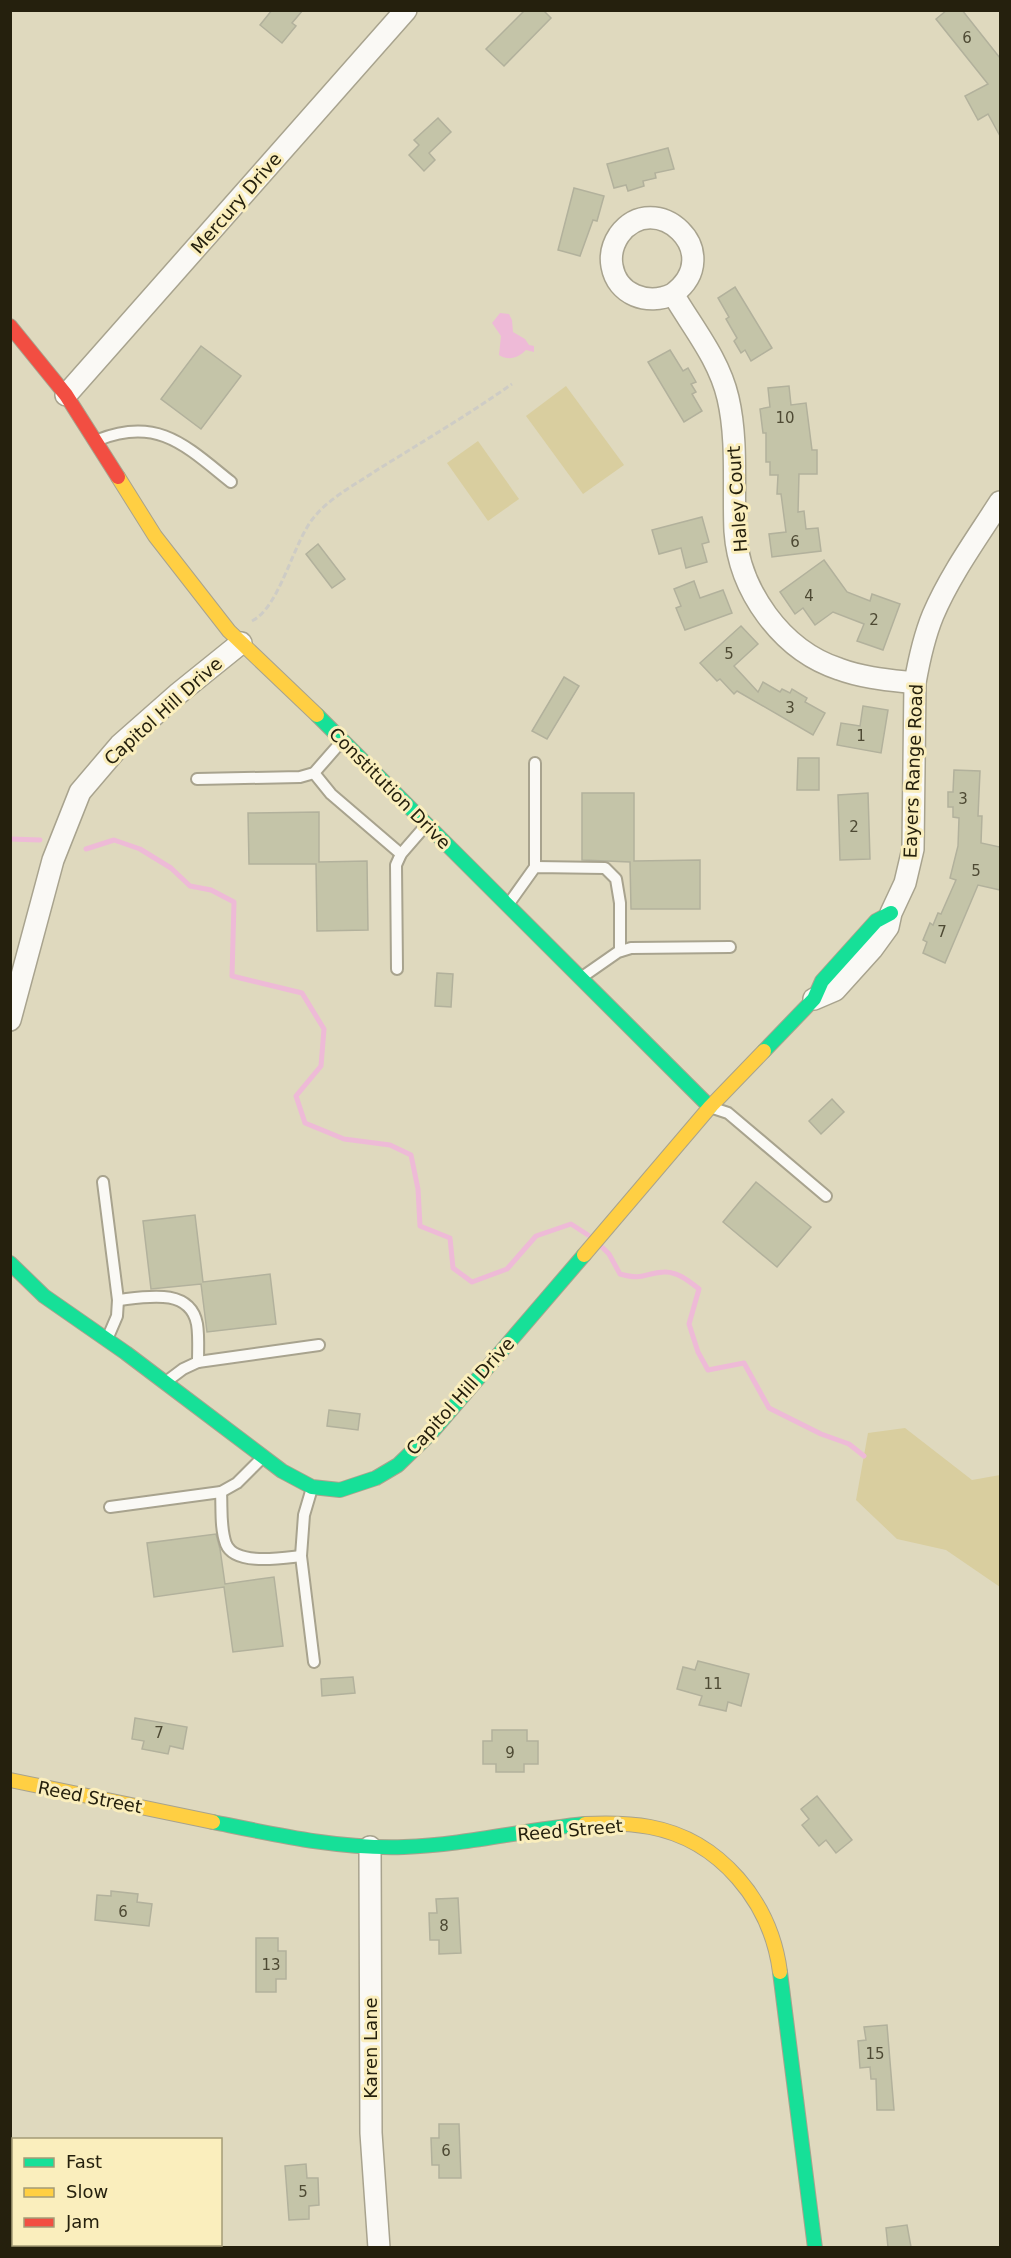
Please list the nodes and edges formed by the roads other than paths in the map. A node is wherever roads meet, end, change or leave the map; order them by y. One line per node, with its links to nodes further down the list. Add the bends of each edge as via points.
1 (406, 10): 4 (street, Mercury Drive)
2 (673, 294): 9 (street, Haley Court, via 722,377 734,449 739,555 758,601 779,629 815,659 870,677)
3 (10, 326): 4 (street, Constitution Drive)
4 (66, 395): 5 (street, Constitution Drive)
5 (95, 441): 6 (lane, via 129,430 158,434 194,453); 8 (street, Constitution Drive, via 155,536)
6 (231, 482)
7 (1000, 502): 9 (street, Eayers Range Road, via 934,614)
8 (235, 637): 10 (street, Constitution Drive); 23 (street, Capitol Hill Drive, via 120,745 80,792 52,860)
9 (915, 683): 22 (street, Eayers Range Road, via 913,849 905,883 888,927 856,968 835,990)
10 (342, 741): 12 (lane); 14 (street, Constitution Drive)
11 (535, 763): 16 (lane)
12 (314, 773): 13 (lane, via 300,777); 15 (lane, via 331,794)
13 (197, 779)
14 (427, 824): 15 (lane); 17 (street, Constitution Drive)
15 (401, 854): 20 (lane, via 396,865)
16 (536, 867): 17 (lane); 19 (lane, via 605,868 616,879)
17 (508, 904): 21 (street, Constitution Drive)
18 (730, 947): 19 (lane)
19 (620, 951): 21 (lane)
20 (397, 969)
21 (582, 977): 24 (street, Constitution Drive)
22 (814, 999): 24 (street, Eayers Range Road)
23 (10, 1020)
24 (710, 1107): 26 (lane, Constitution Drive, via 728,1113); 34 (street, Capitol Hill Drive, via 432,1432 398,1466 340,1490)
25 (103, 1182): 28 (lane)
26 (826, 1196)
27 (10, 1263): 29 (street, Capitol Hill Drive, via 44,1296)
28 (118, 1300): 29 (lane, via 117,1316); 31 (lane, via 168,1297 186,1305 197,1324)
29 (107, 1340): 32 (street, Capitol Hill Drive)
30 (319, 1345): 31 (lane)
31 (198, 1362): 32 (lane)
32 (166, 1382): 33 (street, Capitol Hill Drive)
33 (263, 1457): 34 (street, Capitol Hill Drive); 35 (lane, via 237,1484)
34 (312, 1487): 37 (lane, via 304,1515)
35 (221, 1492): 36 (lane); 37 (lane, via 227,1546 254,1559)
36 (110, 1507)
37 (301, 1556): 38 (lane)
38 (314, 1662)
39 (10, 1780): 40 (street, Reed Street, via 298,1839)
40 (370, 1847): 41 (street, Karen Lane, via 371,2133); 42 (street, Reed Street, via 448,1844 592,1824 634,1824 680,1836 711,1851 727,1865 764,1915 778,1960)
41 (379, 2247)
42 (815, 2247)

